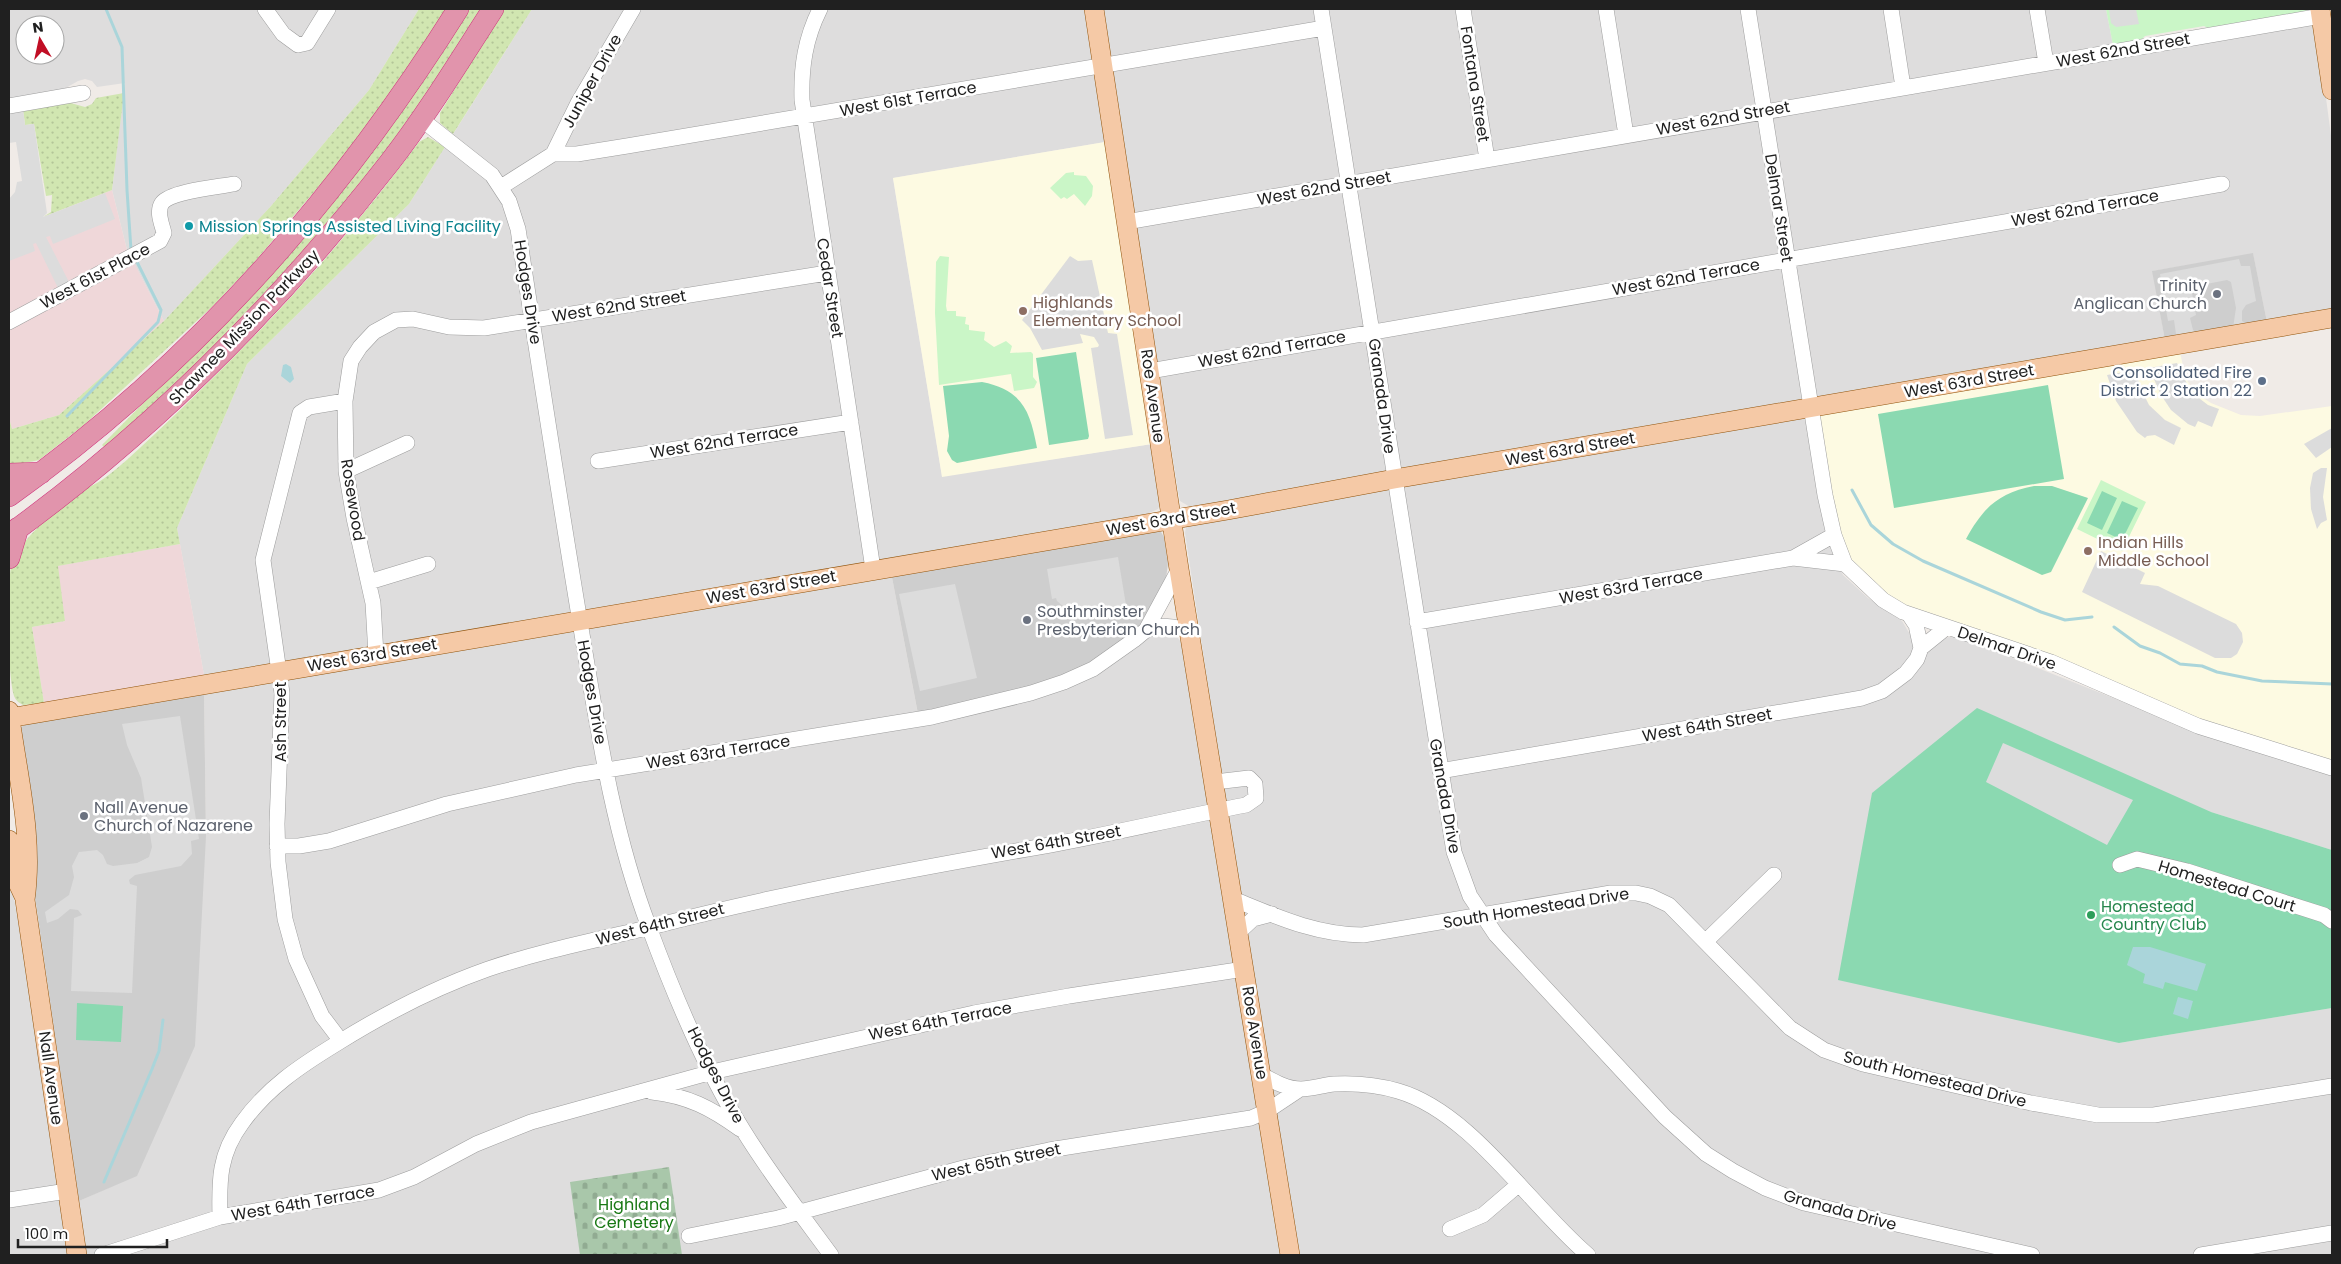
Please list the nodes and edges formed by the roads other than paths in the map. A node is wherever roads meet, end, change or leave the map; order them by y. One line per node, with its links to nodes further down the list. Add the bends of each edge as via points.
1 (266, 9): 2 (street, via 284,34 298,44 307,43)
2 (328, 9)
3 (458, 9): 47 (highway, Shawnee Mission Parkway, via 364,148 278,252 192,343 86,438)
4 (493, 9): 24 (highway, Shawnee Mission Parkway)
5 (633, 9): 26 (street, Juniper Drive, via 578,103)
6 (820, 9): 23 (street, Cedar Street, via 808,36 802,64)
7 (1094, 9): 17 (main road, Roe Avenue)
8 (1321, 9): 15 (street, Granada Drive)
9 (1463, 9): 27 (street, Fontana Street)
10 (1606, 9): 25 (street)
11 (1748, 9): 22 (street, Delmar Street)
12 (1891, 9): 18 (street)
13 (2037, 9): 16 (street)
14 (2320, 12): 16 (street, West 62nd Street); 19 (main road)
15 (1324, 28): 17 (street, West 61st Terrace); 28 (street, Granada Drive)
16 (2046, 63): 18 (street, West 62nd Street)
17 (1102, 65): 23 (street, West 61st Terrace); 32 (main road, Roe Avenue)
18 (1903, 87): 22 (street, West 62nd Street)
19 (2332, 90)
20 (84, 93): 21 (street)
21 (9, 106)
22 (1764, 112): 25 (street, West 62nd Street); 33 (street, Delmar Street)
23 (804, 117): 26 (street, West 61st Terrace, via 585,153); 34 (street, Cedar Street)
24 (421, 119): 31 (street, Hodges Drive, via 482,166); 52 (highway, Shawnee Mission Parkway, via 308,263 222,354 146,425)
25 (1626, 135): 27 (street, West 62nd Street)
26 (553, 154): 31 (street)
27 (1487, 159): 28 (street, West 62nd Street)
28 (1349, 183): 32 (street, West 62nd Street); 38 (street, Granada Drive)
29 (234, 184): 37 (street, West 61st Place, via 167,199 159,214 164,233 160,241)
30 (2222, 184): 33 (street, West 62nd Terrace)
31 (501, 187): 36 (street, Hodges Drive, via 518,230)
32 (1126, 222): 40 (main road, Roe Avenue)
33 (1787, 259): 38 (street, West 62nd Terrace); 42 (street, Delmar Street)
34 (828, 273): 36 (street, West 62nd Street); 43 (street, Cedar Street)
35 (2332, 318): 42 (main road, West 63rd Street)
36 (532, 320): 39 (street, West 62nd Street, via 484,328 463,328 413,319 396,320 374,332); 62 (street, Hodges Drive)
37 (9, 322)
38 (1372, 331): 40 (street, West 62nd Terrace); 49 (street, Granada Drive)
39 (360, 347): 41 (street, Rosewood, via 348,372)
40 (1150, 371): 51 (main road, Roe Avenue)
41 (345, 401): 46 (street, Rosewood); 69 (street, Ash Street, via 309,406 300,413 263,560)
42 (1810, 408): 49 (main road, West 63rd Street); 53 (street, Delmar Drive)
43 (851, 422): 45 (street, West 62nd Terrace); 59 (street, Cedar Street)
44 (407, 443): 46 (street)
45 (598, 460)
46 (346, 471): 60 (street, Rosewood)
47 (41, 473): 48 (highway); 50 (highway, Shawnee Mission Parkway)
48 (9, 474)
49 (1394, 479): 51 (main road, West 63rd Street); 63 (street, Granada Drive)
50 (9, 496)
51 (1172, 519): 58 (main road, Roe Avenue); 59 (main road, West 63rd Street)
52 (13, 532): 54 (highway)
53 (1834, 535): 55 (street); 57 (street, Delmar Drive)
54 (9, 558)
55 (1793, 558): 57 (street, West 63rd Terrace); 63 (street, West 63rd Terrace)
56 (428, 564): 60 (street)
57 (1845, 564): 61 (street, Delmar Drive, via 1883,600)
58 (1179, 569): 65 (street, West 63rd Terrace); 66 (main road, Roe Avenue)
59 (873, 570): 62 (main road, West 63rd Street)
60 (369, 582): 68 (street, Rosewood, via 376,619)
61 (1910, 616): 64 (street, Delmar Drive); 67 (street, via 1916,624)
62 (580, 620): 68 (main road, West 63rd Street); 72 (street, Hodges Drive)
63 (1417, 622): 73 (street, Granada Drive)
64 (1947, 627): 67 (street, West 64th Street); 71 (street, Delmar Drive, via 2051,662 2198,726)
65 (1146, 630): 66 (street, West 63rd Terrace, via 1170,625); 72 (street, West 63rd Terrace, via 1093,668 1032,694 922,719)
66 (1189, 631): 74 (main road, Roe Avenue)
67 (1921, 648): 73 (street, West 64th Street, via 1906,673 1882,691 1862,698)
68 (376, 655): 69 (main road, West 63rd Street)
69 (280, 671): 70 (main road, West 63rd Street); 77 (street, Ash Street)
70 (9, 715): 81 (main road, Nall Avenue, via 28,829)
71 (2332, 768)
72 (606, 770): 77 (street, West 63rd Terrace, via 494,792 328,841); 85 (street, Hodges Drive, via 618,827)
73 (1440, 771): 83 (street, Granada Drive, via 1454,852 1470,896)
74 (1214, 782): 75 (main road, Roe Avenue); 75 (street, via 1245,778 1252,781 1256,789 1253,802)
75 (1219, 810): 80 (main road, Roe Avenue); 85 (street, West 64th Street, via 1083,839 879,874)
76 (9, 840): 81 (main road, Nall Avenue, via 16,879)
77 (277, 846): 89 (street, Ash Street, via 285,919 296,959 322,1016)
78 (2120, 864): 84 (street, Homestead Court, via 2137,859 2187,871)
79 (1774, 875): 87 (street)
80 (1233, 898): 82 (street, South Homestead Drive); 86 (main road, Roe Avenue)
81 (25, 900): 98 (main road, Nall Avenue)
82 (1272, 914): 83 (street, South Homestead Drive, via 1341,935 1379,933); 86 (street, via 1254,920)
83 (1482, 915): 87 (street, South Homestead Drive, via 1611,893 1636,893 1669,905); 110 (street, Granada Drive, via 1496,935 1665,1117 1706,1154 1733,1171 1804,1203)
84 (2332, 920)
85 (649, 927): 89 (street, West 64th Street, via 481,972 423,996); 90 (street, Hodges Drive)
86 (1238, 932): 88 (main road, Roe Avenue)
87 (1706, 941): 92 (street, South Homestead Drive, via 1790,1028 1824,1050 1862,1064 2078,1113 2131,1117)
88 (1244, 968): 90 (street, West 64th Terrace, via 974,1013); 91 (main road, Roe Avenue)
89 (341, 1040): 101 (street, West 64th Street, via 287,1075 260,1100 241,1124 222,1162)
90 (712, 1072): 94 (street, West 64th Terrace); 96 (street, Hodges Drive)
91 (1262, 1075): 93 (street, West 65th Street); 95 (main road, Roe Avenue)
92 (2332, 1086)
93 (1300, 1090): 95 (street, West 65th Street); 97 (street, West 65th Street, via 1335,1084 1366,1085 1413,1096 1464,1128)
94 (640, 1091): 96 (street, West 64th Terrace, via 677,1095 721,1116); 101 (street, West 64th Terrace, via 531,1122 379,1190)
95 (1267, 1111): 100 (street, West 65th Street, via 1251,1118 1050,1150 967,1167); 108 (main road, Roe Avenue)
96 (744, 1132): 100 (street, Hodges Drive)
97 (1518, 1185): 102 (street, via 1483,1215); 109 (street, West 65th Street)
98 (67, 1191): 99 (street); 105 (main road, Nall Avenue)
99 (9, 1200)
100 (799, 1212): 104 (street, West 65th Street); 107 (street, Hodges Drive)
101 (220, 1217): 106 (street, West 64th Terrace)
102 (1450, 1229)
103 (2332, 1233): 111 (street)
104 (689, 1236)
105 (78, 1255)
106 (102, 1255)
107 (831, 1255)
108 (1290, 1255)
109 (1588, 1255)
110 (2032, 1255)
111 (2201, 1255)

